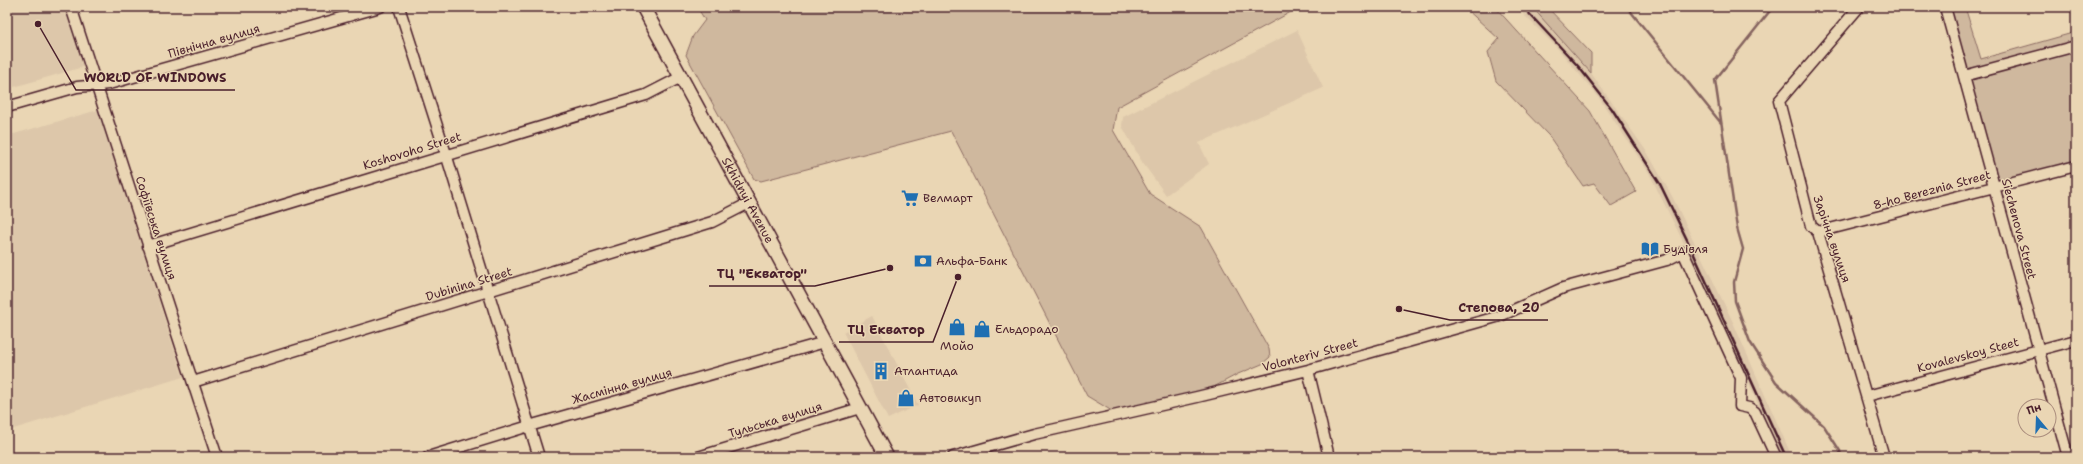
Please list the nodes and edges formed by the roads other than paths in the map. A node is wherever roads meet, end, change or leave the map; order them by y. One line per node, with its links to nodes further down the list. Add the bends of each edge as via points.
1 (71, 7): 10 (street, Софіївська вулиця)
2 (380, 7): 10 (street, Північна вулиця, via 109,84)
3 (399, 7): 12 (street)
4 (643, 7): 9 (main road, Skhidnyi Avenue)
5 (1859, 7): 16 (street, Зарічна вулиця, via 1779,101 1811,226)
6 (1945, 7): 8 (street, Siechenova Street)
7 (2076, 46): 8 (street)
8 (1964, 76): 14 (street, Siechenova Street)
9 (681, 77): 12 (street, Koshovoho Street, via 646,95); 15 (main road, Skhidnyi Avenue)
10 (96, 85): 11 (street, Північна вулиця, via 77,87); 17 (street, Софіївська вулиця)
11 (7, 107)
12 (446, 154): 17 (street, Koshovoho Street); 18 (street)
13 (2076, 166): 14 (street, 8-ho Bereznia Street)
14 (1995, 188): 16 (street, 8-ho Bereznia Street); 21 (street, Siechenova Street)
15 (749, 203): 18 (street, Dubinina Street, via 712,222); 20 (main road, Skhidnyi Avenue)
16 (1818, 232): 24 (street, Зарічна вулиця)
17 (148, 246): 23 (street, Софіївська вулиця)
18 (488, 292): 23 (street, Dubinina Street); 26 (street)
19 (2076, 340): 21 (street, Kovalevskoy Steet)
20 (825, 342): 25 (main road, Skhidnyi Avenue); 26 (street, Жасмінна вулиця)
21 (2039, 349): 24 (street, Kovalevskoy Steet); 36 (street, Siechenova Street)
22 (1308, 370): 32 (street, Volonteriv Street, via 1034,434); 33 (street); 34 (street, Volonteriv Street, via 1500,316 1563,288 1668,260 1683,252 1741,378 1740,406 1755,412)
23 (193, 382): 27 (street, Софіївська вулиця)
24 (1867, 396): 35 (street, Зарічна вулиця)
25 (860, 408): 30 (street, Тульська вулиця); 31 (main road, Skhidnyi Avenue)
26 (529, 426): 28 (street, Жасмінна вулиця); 29 (street)
27 (217, 457)
28 (428, 457)
29 (539, 457)
30 (698, 457)
31 (887, 457)
32 (953, 457)
33 (1329, 457)
34 (1776, 457)
35 (1884, 457)
36 (2068, 457)

